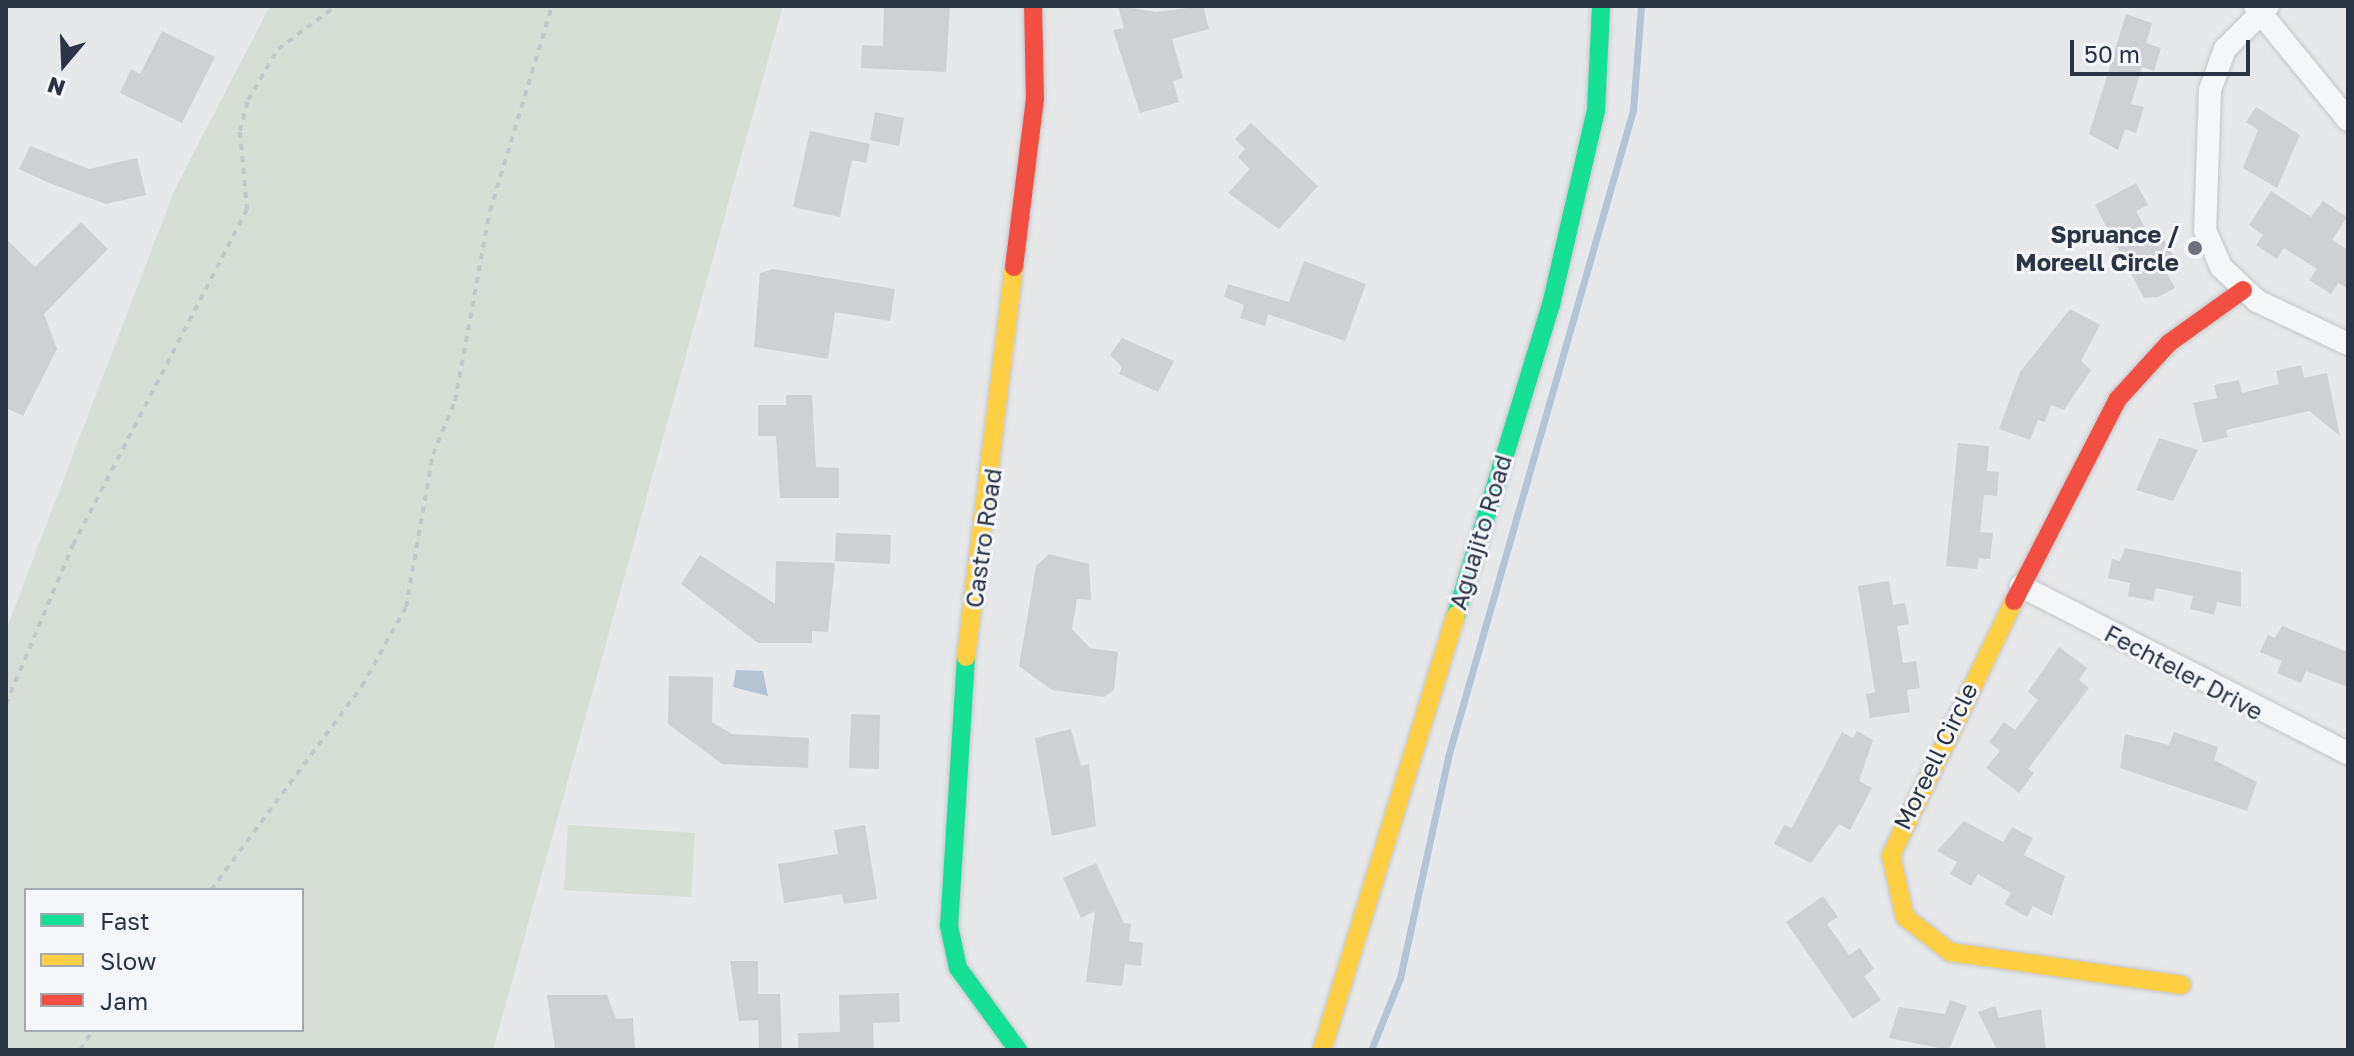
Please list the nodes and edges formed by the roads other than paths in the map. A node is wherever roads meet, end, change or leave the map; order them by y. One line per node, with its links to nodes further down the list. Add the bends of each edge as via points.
1 (1033, 6): 10 (street, Castro Road, via 1035,99 963,683 949,897 958,968)
2 (1601, 6): 11 (street, Aguajito Road, via 1596,110 1551,305)
3 (2261, 8): 4 (street); 5 (street, via 2216,71 2202,182 2210,248)
4 (2348, 120)
5 (2243, 290): 6 (street, via 2280,316); 7 (street, Moreell Circle, via 2159,353 2102,427)
6 (2348, 344)
7 (2021, 586): 8 (street, Fechteler Drive); 9 (street, Moreell Circle, via 1893,843 1898,902 1916,932 1950,952)
8 (2348, 753)
9 (2182, 985)
10 (1018, 1050)
11 (1322, 1050)

